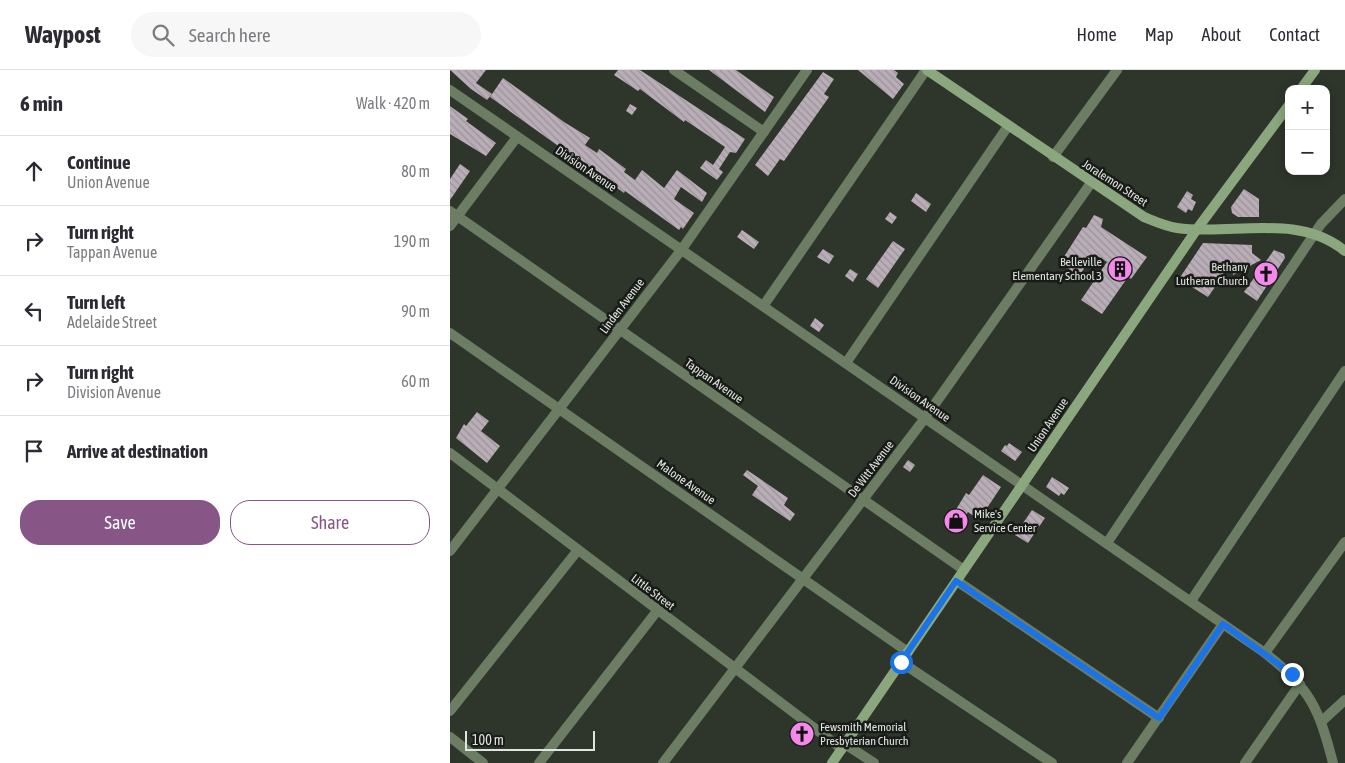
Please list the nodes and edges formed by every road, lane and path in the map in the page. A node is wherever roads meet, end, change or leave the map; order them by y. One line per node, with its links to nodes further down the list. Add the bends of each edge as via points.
1 (674, 70): 10 (street)
2 (807, 70): 10 (street, Linden Avenue)
3 (926, 70): 9 (street, Joralemon Street); 21 (street)
4 (1117, 70): 12 (street)
5 (1315, 70): 6 (street)
6 (1304, 85)
7 (450, 90): 11 (street, Division Avenue)
8 (1285, 110): 17 (street, Union Avenue)
9 (1008, 126): 12 (street, Joralemon Street); 24 (street)
10 (764, 132): 19 (street, Linden Avenue)
11 (517, 137): 15 (street); 19 (street, Division Avenue)
12 (1052, 157): 13 (street, Joralemon Street)
13 (1091, 183): 17 (street, Joralemon Street, via 1144,217 1178,228); 27 (street, De Witt Avenue)
14 (1345, 199): 18 (street)
15 (454, 214): 16 (street); 22 (street, Tappan Avenue)
16 (450, 226)
17 (1196, 229): 18 (street, Joralemon Street, via 1290,229); 29 (street, Union Avenue)
18 (1315, 234): 20 (street, Joralemon Street); 33 (street)
19 (682, 249): 21 (street, Division Avenue); 22 (street, Linden Avenue)
20 (1345, 251)
21 (764, 305): 24 (street, Division Avenue)
22 (620, 331): 26 (street, Linden Avenue); 31 (street, Tappan Avenue)
23 (450, 333): 26 (street, Malone Avenue)
24 (846, 363): 27 (street, Division Avenue)
25 (1345, 371): 39 (street)
26 (559, 409): 30 (street, Linden Avenue); 37 (street, Malone Avenue)
27 (925, 418): 29 (street, Division Avenue); 31 (street, De Witt Avenue)
28 (450, 453): 30 (street, Little Street)
29 (1022, 486): 33 (street, Division Avenue); 36 (street, Union Avenue)
30 (497, 489): 34 (street, Little Street); 35 (street, Linden Avenue)
31 (864, 499): 36 (street, Tappan Avenue); 37 (street, De Witt Avenue)
32 (1345, 542): 43 (street)
33 (1107, 543): 39 (street, Division Avenue)
34 (578, 550): 40 (street, Little Street); 48 (street)
35 (450, 552)
36 (964, 570): 38 (street, Union Avenue)
37 (803, 579): 42 (street, Malone Avenue); 45 (street, De Witt Avenue)
38 (956, 581): 42 (street, Union Avenue); 49 (street)
39 (1191, 601): 41 (street, Division Avenue)
40 (657, 610): 45 (street, Little Street); 54 (street)
41 (1223, 624): 43 (street, Division Avenue); 49 (street)
42 (908, 652): 44 (street, Union Avenue)
43 (1265, 654): 46 (street, Division Avenue)
44 (901, 662): 52 (street, Union Avenue); 58 (street)
45 (735, 668): 52 (street, Little Street); 55 (street, De Witt Avenue)
46 (1300, 684): 50 (street, Division Avenue); 60 (street)
47 (1345, 700): 50 (street)
48 (450, 712)
49 (1159, 718): 59 (street)
50 (1322, 721): 61 (street, Division Avenue)
51 (450, 737): 53 (street)
52 (843, 747): 56 (street, Union Avenue); 57 (street, Little Street)
53 (483, 763)
54 (538, 763)
55 (662, 763)
56 (832, 763)
57 (874, 763)
58 (1052, 763)
59 (1127, 763)
60 (1246, 763)
61 (1333, 763)

